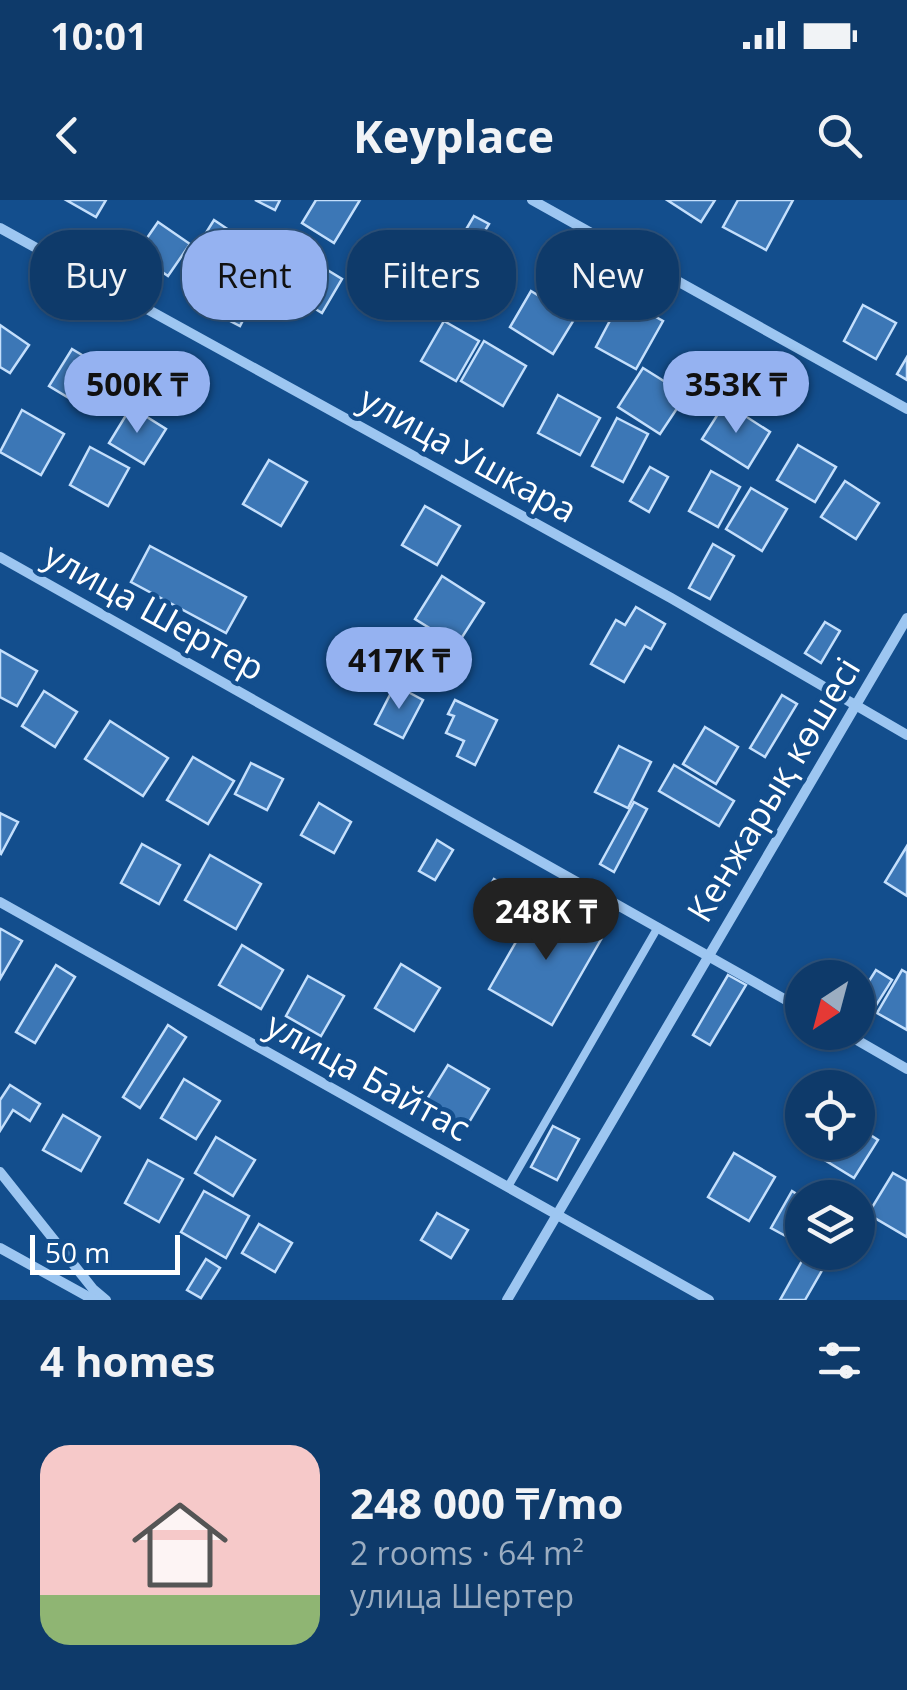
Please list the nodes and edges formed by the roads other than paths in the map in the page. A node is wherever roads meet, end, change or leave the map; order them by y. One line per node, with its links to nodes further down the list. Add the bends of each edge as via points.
1 (532, 200): 3 (street)
2 (0, 228): 6 (street, улица Ушкара)
3 (907, 410)
4 (0, 557): 9 (street, улица Шертер)
5 (907, 618): 6 (street, Кенжарық көшесі)
6 (856, 707): 7 (street, улица Ушкара); 10 (street, Кенжарық көшесі)
7 (907, 735)
8 (0, 902): 15 (street, улица Байтас)
9 (658, 927): 10 (street, улица Шертер); 15 (lane)
10 (708, 956): 11 (street, улица Шертер); 16 (street, Кенжарық көшесі)
11 (785, 999)
12 (874, 1050): 13 (street)
13 (907, 1069)
14 (0, 1172): 19 (street)
15 (509, 1185): 16 (street, улица Байтас)
16 (558, 1213): 20 (street, Кенжарық көшесі); 21 (street, улица Байтас)
17 (0, 1248): 18 (street)
18 (94, 1300)
19 (106, 1300)
20 (507, 1300)
21 (709, 1300)

